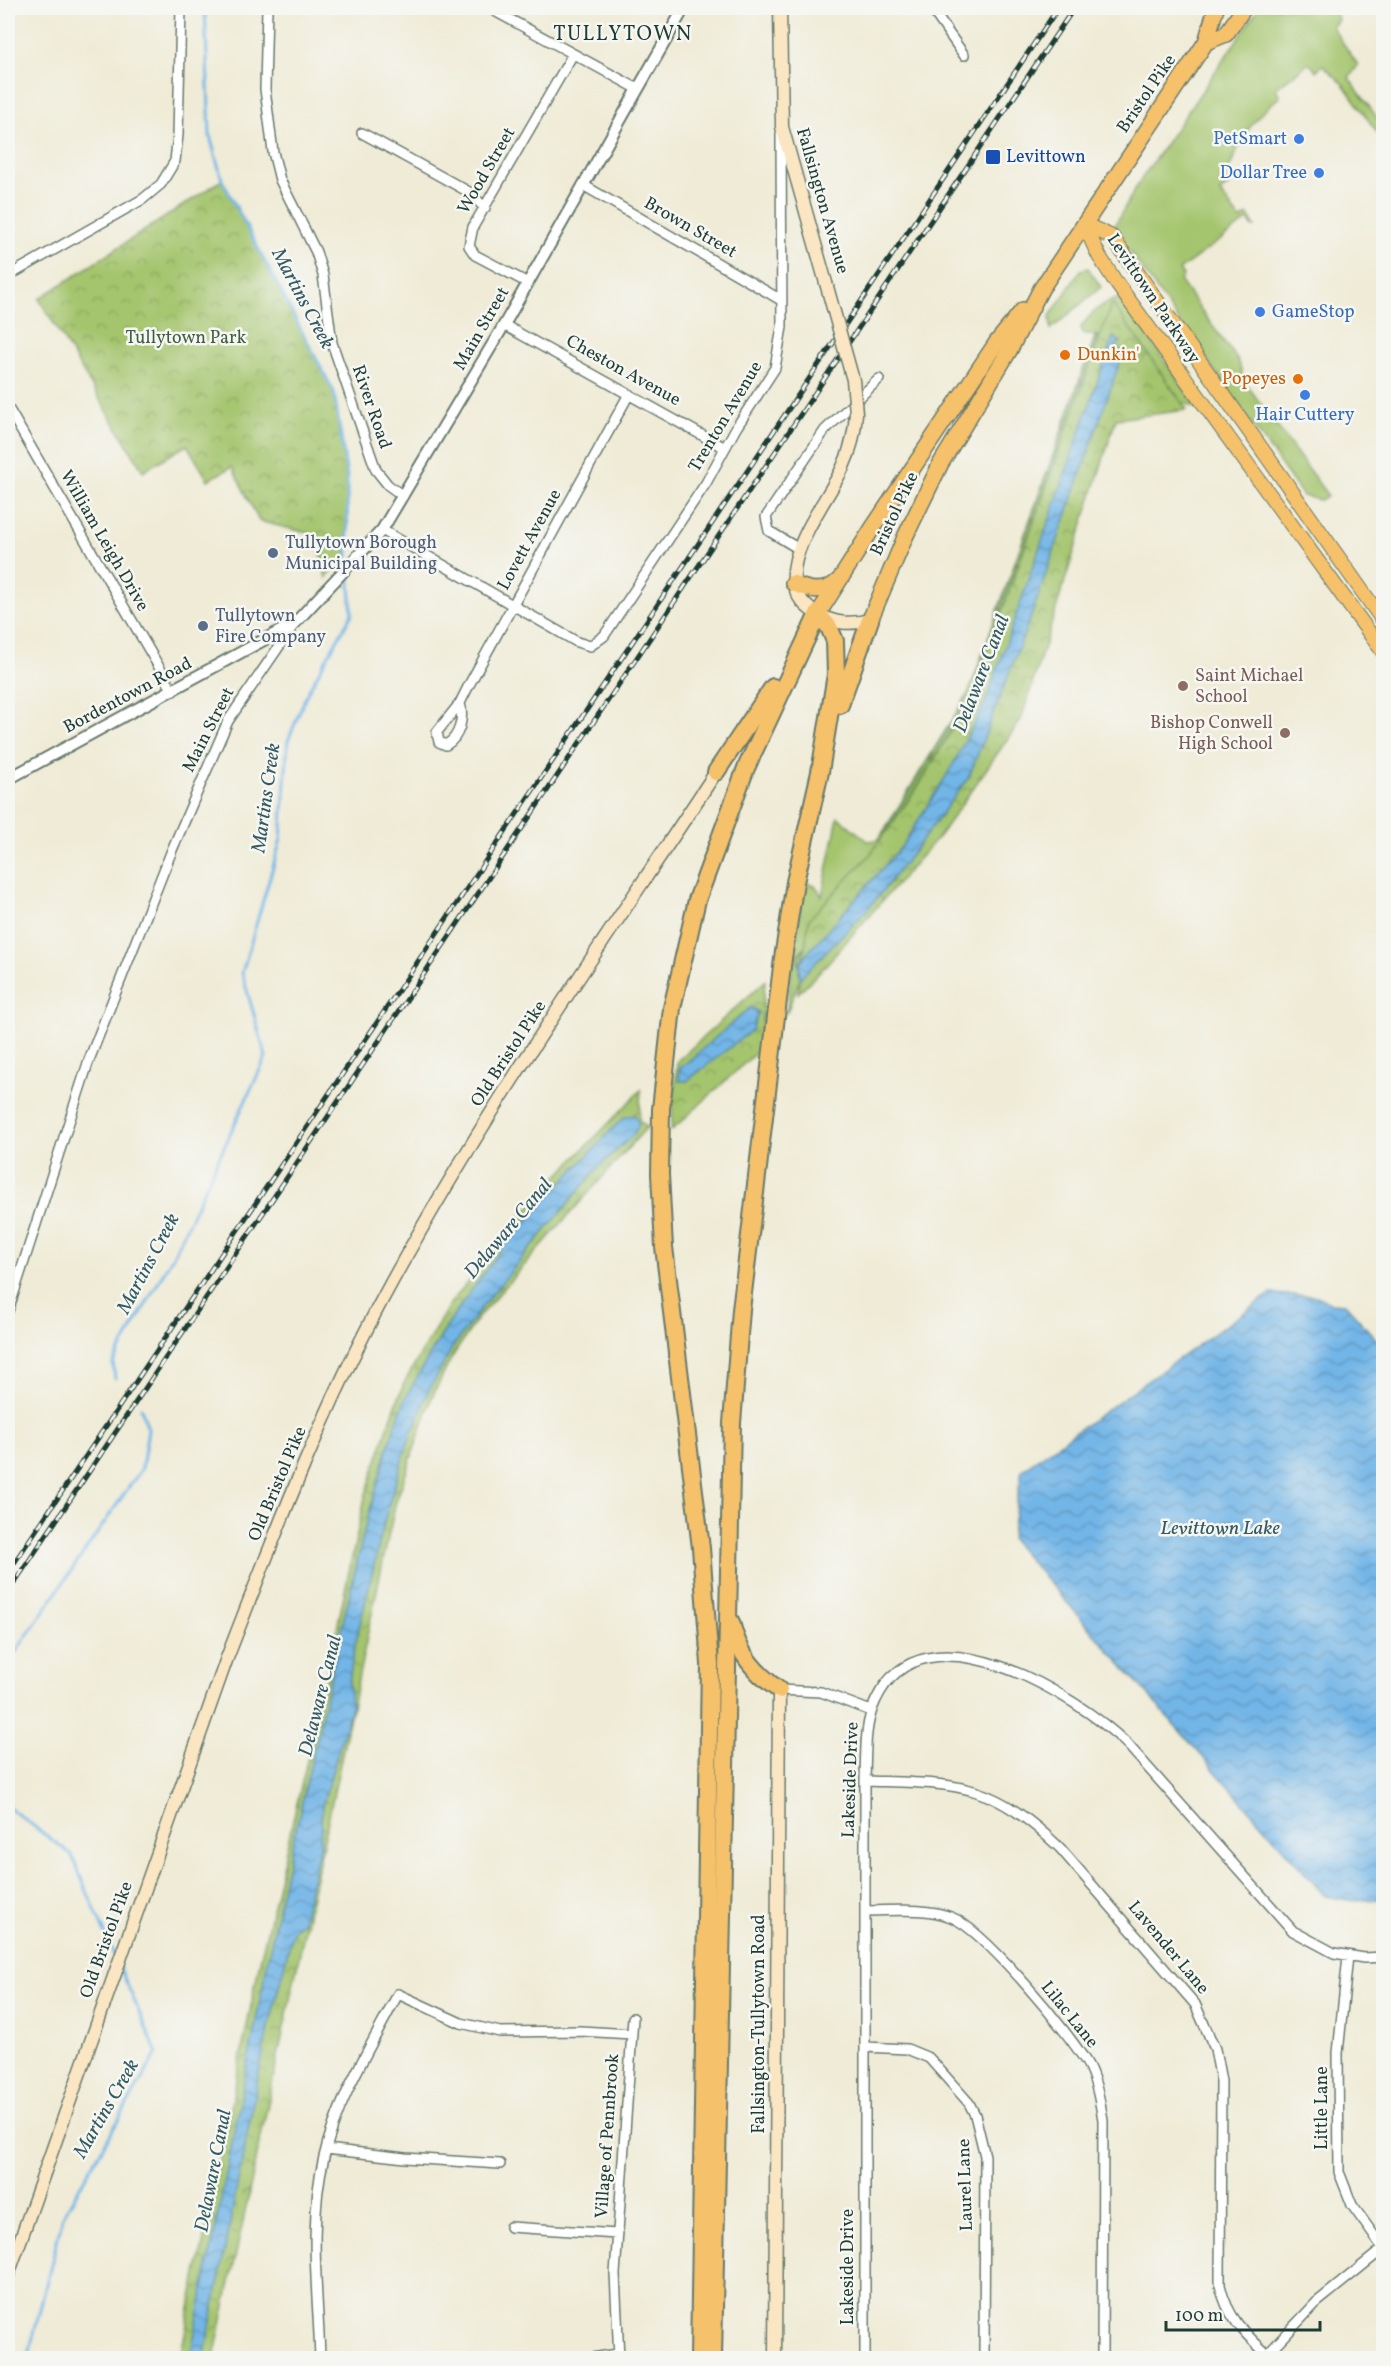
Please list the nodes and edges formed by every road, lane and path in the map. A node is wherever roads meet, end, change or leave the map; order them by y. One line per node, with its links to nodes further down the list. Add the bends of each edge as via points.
1 (181, 8): 18 (street, via 178,135 171,170 143,199)
2 (267, 8): 27 (street, River Road, via 266,89 272,149 280,180 316,252 332,343 376,470)
3 (489, 8): 10 (street)
4 (684, 8): 12 (street, Main Street)
5 (780, 8): 13 (main road, Fallsington Avenue)
6 (931, 8): 11 (street)
7 (1216, 8): 9 (highway, Bristol Pike)
8 (1244, 8): 9 (highway, Bristol Pike, via 1226,34)
9 (1206, 42): 17 (highway, Bristol Pike)
10 (573, 54): 12 (street); 16 (street, Wood Street)
11 (964, 55)
12 (638, 89): 15 (street, Main Street)
13 (782, 127): 21 (street, Trenton Avenue); 29 (main road, Fallsington Avenue, bridge, via 853,380 856,413 845,461)
14 (362, 133): 16 (street, via 469,192)
15 (583, 185): 19 (street, Main Street); 21 (street, Brown Street)
16 (485, 208): 19 (street, Wood Street, via 471,234 471,251 486,263)
17 (1084, 224): 20 (highway, Bristol Pike); 35 (main road, Levittown Parkway, via 1112,237); 38 (main road, Levittown Parkway, via 1115,282)
18 (8, 276)
19 (528, 283): 22 (street, Main Street)
20 (1041, 289): 30 (highway, Bristol Pike, via 997,342); 34 (highway, Bristol Pike, via 1009,351 941,463)
21 (781, 300): 26 (street, Trenton Avenue, via 781,347 775,368)
22 (504, 325): 24 (street, Cheston Avenue); 27 (street, Main Street)
23 (879, 379): 29 (street, via 825,430 766,517 769,531)
24 (629, 394): 26 (street, Cheston Avenue); 32 (street, Lovett Avenue)
25 (8, 408): 39 (street, William Leigh Drive)
26 (725, 448): 32 (street, Trenton Avenue, via 706,483 595,644 586,645)
27 (403, 496): 28 (street, Main Street)
28 (382, 530): 32 (street); 36 (street, Main Street)
29 (799, 549): 31 (main road, Fallsington Avenue)
30 (841, 578): 31 (highway, via 818,590); 33 (highway, Bristol Pike)
31 (793, 583): 33 (main road, via 804,604)
32 (513, 605): 40 (street, Lovett Avenue)
33 (818, 614): 34 (main road, via 844,624); 37 (highway); 42 (highway, via 833,634 837,657)
34 (870, 620): 42 (highway, Bristol Pike)
35 (1383, 622)
36 (296, 623): 39 (street, Bordentown Road); 44 (street, Main Street, via 228,720 171,850 89,1060)
37 (806, 639): 41 (highway); 65 (highway, via 746,768 697,900 672,1008 661,1108 664,1247 701,1548 710,1664)
38 (1383, 653)
39 (173, 691): 43 (street, Bordentown Road)
40 (460, 703)
41 (716, 772): 60 (main road, Old Bristol Pike, via 441,1195 370,1322 316,1439 227,1658)
42 (820, 772): 45 (highway, via 788,923 741,1310 730,1461)
43 (8, 779)
44 (8, 1311)
45 (726, 1603): 46 (highway, via 742,1654 759,1675); 66 (highway)
46 (779, 1690): 47 (street, via 821,1692); 67 (main road, Fallsington-Tullytown Road)
47 (871, 1711): 48 (street, Lakeside Drive); 50 (street, Lakeside Drive, via 892,1677 933,1657 963,1656 984,1661 1041,1685 1099,1719 1128,1745 1293,1931 1320,1948)
48 (865, 1781): 49 (street, Lakeside Drive); 62 (street, Lavender Lane, via 957,1785 1011,1807 1060,1848 1195,2004 1213,2041 1221,2081 1220,2285 1233,2321)
49 (865, 1911): 54 (street, Lakeside Drive); 70 (street, Lilac Lane, via 925,1911 964,1924 982,1938 1070,2038 1090,2069 1103,2120)
50 (1348, 1956): 51 (street, Lakeside Drive); 59 (street, Little Lane, via 1338,2054 1339,2172 1352,2205)
51 (1383, 1957)
52 (633, 2018): 53 (street)
53 (632, 2034): 55 (street, Village of Pennbrook, via 500,2032 460,2023 398,1994 336,2118); 58 (street, Village of Pennbrook)
54 (865, 2047): 68 (street, Lakeside Drive); 69 (street, Laurel Lane, via 907,2049 929,2058 975,2115 985,2156)
55 (326, 2149): 56 (street); 63 (street, Village of Pennbrook, via 316,2213)
56 (500, 2164)
57 (510, 2227): 58 (street)
58 (617, 2234): 61 (street, Village of Pennbrook)
59 (1383, 2248): 62 (street, via 1316,2303)
60 (8, 2275)
61 (619, 2356): 64 (street)
62 (1265, 2356)
63 (320, 2358)
64 (592, 2358)
65 (699, 2358)
66 (713, 2358)
67 (775, 2358)
68 (865, 2358)
69 (984, 2358)
70 (1102, 2358)

